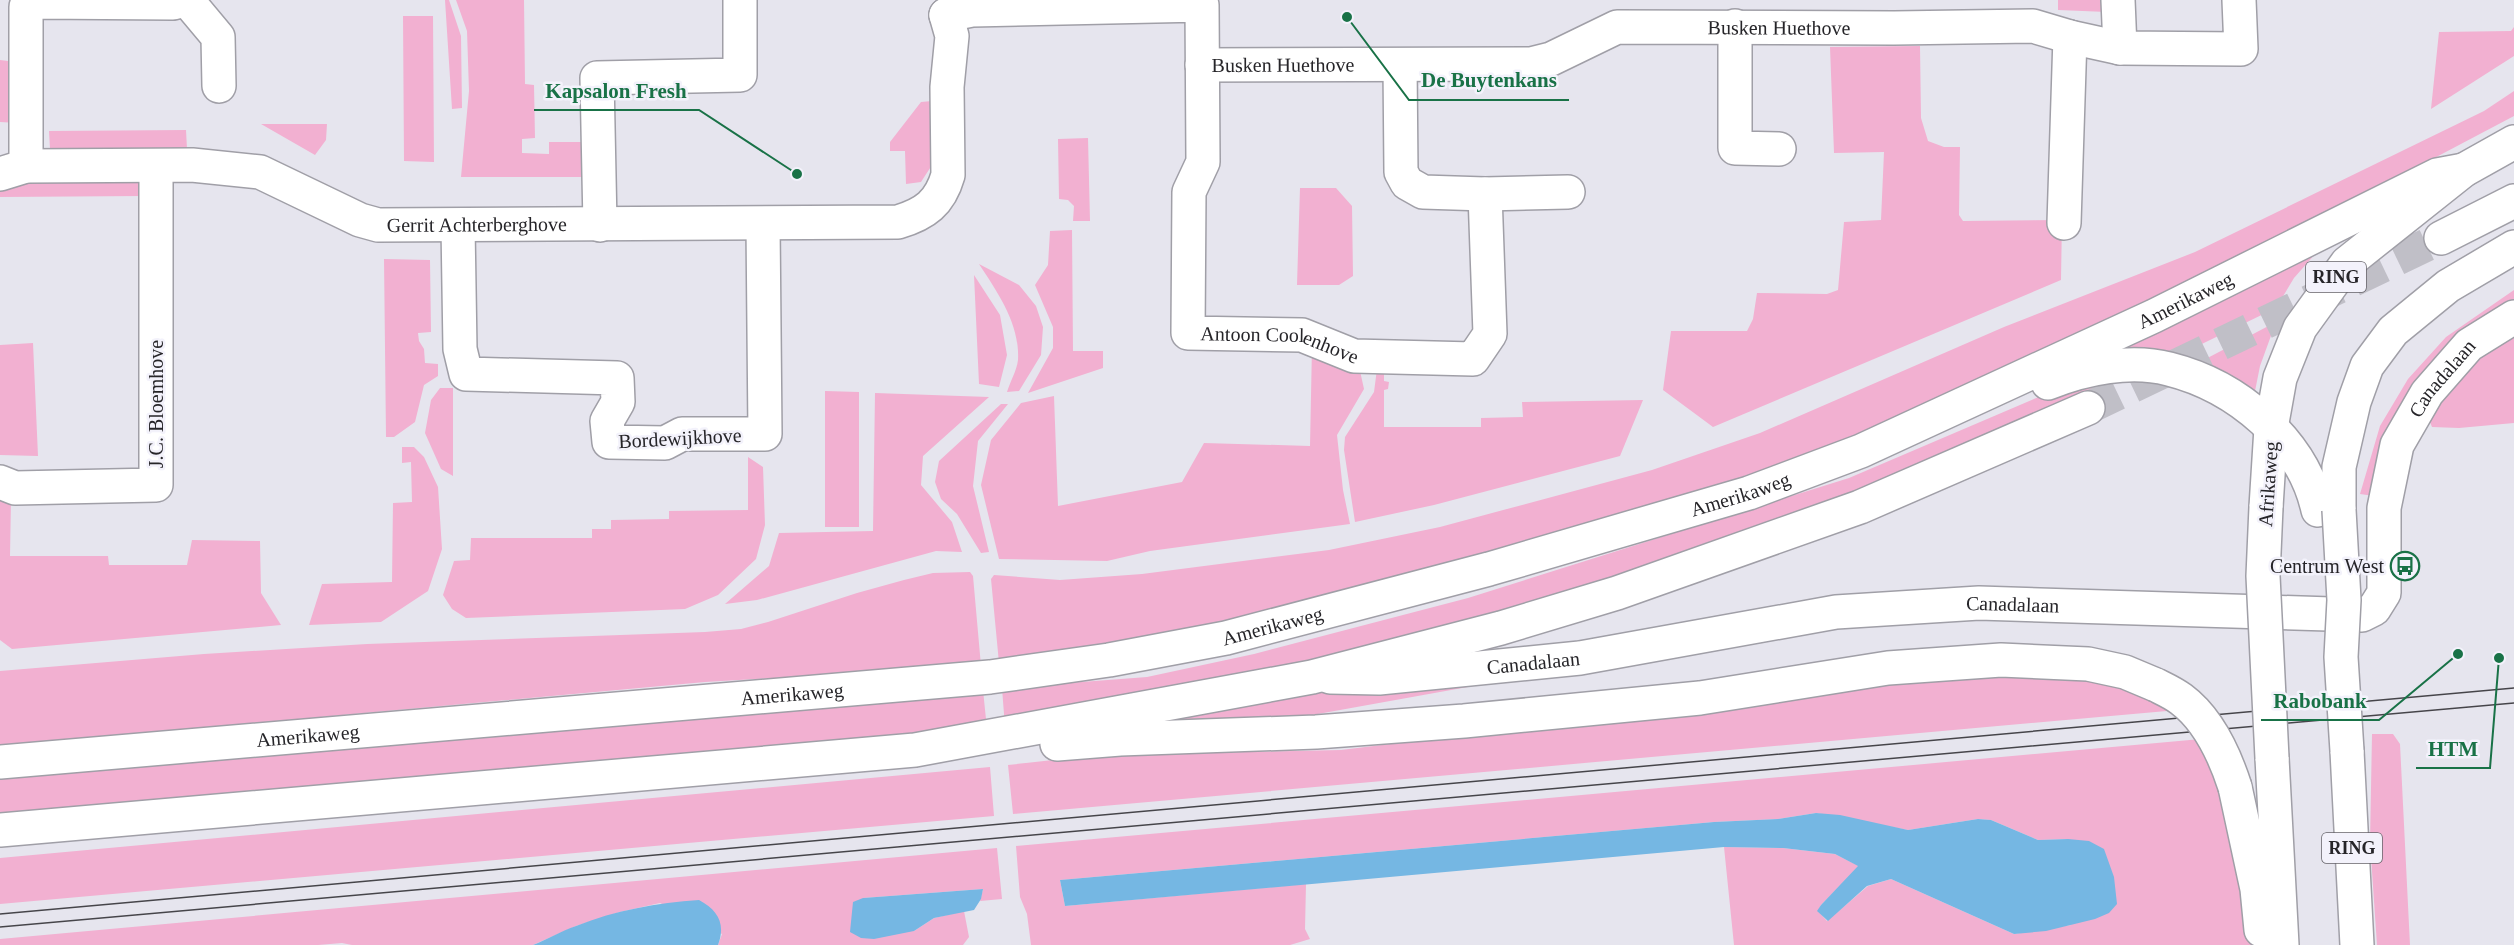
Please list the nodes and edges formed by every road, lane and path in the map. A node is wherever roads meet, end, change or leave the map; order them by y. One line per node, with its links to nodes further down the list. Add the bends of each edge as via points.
1 (186, 0): 14 (main road, via 218,37); 17 (main road, via 36,2 26,7)
2 (740, 0): 25 (main road, via 740,75 597,78)
3 (2118, 0): 11 (main road)
4 (2239, 0): 11 (main road, Busken Huethove, via 2241,49)
5 (1102, 4): 6 (main road, Busken Huethove); 12 (main road, Busken Huethove, via 1202,6)
6 (938, 8): 24 (main road, Gerrit Achterberghove, via 952,36 947,87 948,175 935,203 919,216 898,222)
7 (1694, 13): 9 (main road, Busken Huethove); 13 (main road, Busken Huethove, via 1617,27 1551,59 1531,64)
8 (2032, 13): 9 (main road, Busken Huethove, via 1914,28); 10 (main road, Busken Huethove)
9 (1735, 26): 16 (main road, via 1735,161)
10 (2070, 38): 11 (main road, Busken Huethove); 23 (main road)
11 (2120, 48)
12 (1202, 64): 13 (main road, Busken Huethove); 21 (main road, Antoon Coolenhove, via 1203,162 1189,192 1188,333 1302,335 1354,356 1473,359 1490,334)
13 (1400, 65): 21 (main road, via 1401,172 1407,183 1423,192)
14 (219, 86)
15 (2514, 142): 19 (main road, RING)
16 (1779, 149)
17 (9, 166): 18 (main road, Gerrit Achterberghove)
18 (156, 167): 26 (main road, Gerrit Achterberghove, via 192,165 260,172 378,225); 33 (main road, J.C. Bloemhove, via 156,485 15,488)
19 (2464, 170): 31 (main road, Afrikaweg / RING, via 2347,262 2300,328 2280,378); 32 (main road, Amerikaweg, via 2437,175 2154,316)
20 (1568, 192): 21 (main road)
21 (1485, 194)
22 (2514, 201): 27 (main road)
23 (2064, 223)
24 (763, 224): 25 (main road, Gerrit Achterberghove); 26 (main road, Bordewijkhove, via 765,434 682,434 665,443 609,442 606,421 618,402 617,378 466,374 460,350)
25 (600, 225): 26 (main road, Gerrit Achterberghove)
26 (458, 226)
27 (2441, 238)
28 (2514, 247): 34 (main road, via 2448,286 2393,331 2367,366 2354,402)
29 (2514, 317): 35 (main road, Canadalaan, via 2469,345 2427,393 2397,445 2384,508 2384,593 2374,609 2362,615 1979,603 1836,612 1580,658 1379,678)
30 (2088, 408): 35 (main road, via 1860,507 1617,593)
31 (2271, 428): 32 (main road, via 2213,385 2169,369 2123,365 2057,380 1922,435); 34 (main road, via 2295,454); 40 (main road, Afrikaweg / RING, bridge, via 2263,576)
32 (1861, 450): 37 (main road, Amerikaweg, via 1749,493 1500,565 1226,638 1120,658 990,677)
33 (0, 482)
34 (2328, 510): 41 (main road, RING, bridge, via 2327,603 2341,657)
35 (1312, 677): 36 (main road)
36 (915, 750): 38 (main road); 39 (main road, bridge, via 949,755 1120,739 1316,732 1700,698 1888,668 2001,660 2088,664 2125,672 2181,699 2199,717 2218,746 2235,787 2257,890)
37 (0, 762)
38 (0, 830)
39 (2263, 945)
40 (2282, 945)
41 (2357, 945)

